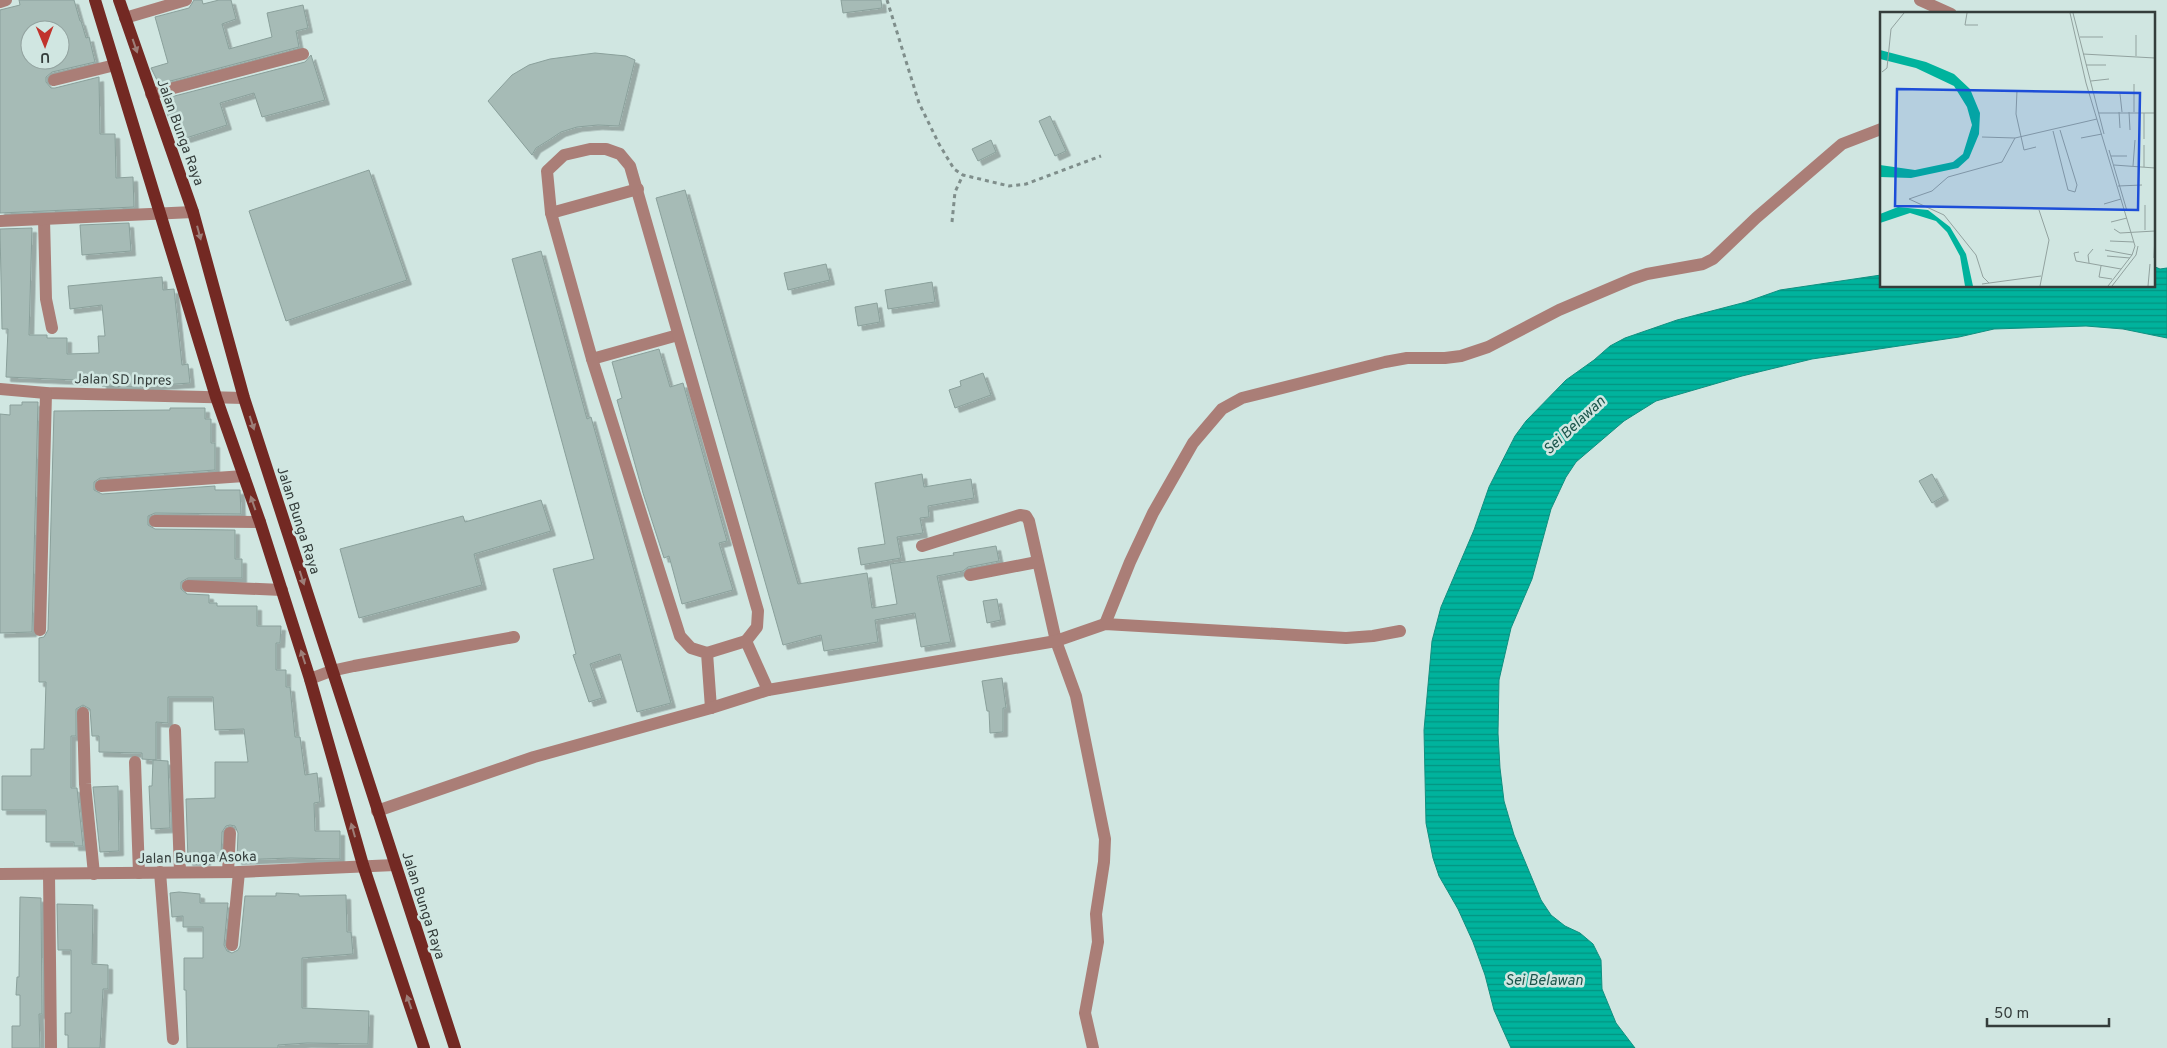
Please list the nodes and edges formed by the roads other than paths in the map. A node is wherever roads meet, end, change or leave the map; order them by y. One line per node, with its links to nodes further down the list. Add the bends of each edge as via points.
1 (6, 0): 6 (street)
2 (95, 0): 10 (main road)
3 (119, 0): 8 (main road, Jalan Bunga Raya)
4 (186, 0): 8 (street)
5 (1920, 0): 7 (street)
6 (0, 2)
7 (1947, 12)
8 (125, 18): 12 (main road, Jalan Bunga Raya, one-way to 12)
9 (303, 54): 12 (street)
10 (115, 65): 11 (street); 17 (main road)
11 (54, 80)
12 (151, 94): 15 (main road, Jalan Bunga Raya)
13 (1880, 129): 36 (street, via 1842,144 1713,259 1703,264 1632,279 1559,310 1488,347 1461,356 1385,362 1242,398 1222,410 1193,443 1175,472 1130,562)
14 (638, 189): 16 (street); 16 (street, via 630,166 620,154 590,148 564,155 547,171); 21 (street)
15 (193, 212): 17 (street); 26 (main road, Jalan Bunga Raya, one-way to 26)
16 (551, 213): 22 (street)
17 (162, 214): 18 (street); 25 (main road)
18 (44, 220): 19 (street); 20 (street, via 46,299)
19 (0, 221)
20 (52, 328)
21 (678, 335): 22 (street); 41 (street, via 758,611 757,627)
22 (592, 359): 42 (street, via 680,636 691,648)
23 (0, 389): 24 (street, Jalan SD Inpres)
24 (46, 393): 25 (street, Jalan SD Inpres); 37 (street)
25 (216, 397): 26 (street, Jalan SD Inpres); 27 (main road)
26 (244, 398): 43 (main road, Jalan Bunga Raya, one-way to 43)
27 (244, 476): 28 (street); 30 (main road, one-way to 27)
28 (101, 486)
29 (156, 521): 30 (street)
30 (260, 522): 35 (main road)
31 (922, 546): 32 (street, via 1020,515 1026,516 1029,522)
32 (1037, 562): 33 (street); 40 (street)
33 (970, 575)
34 (188, 586): 35 (street)
35 (282, 590): 44 (main road, one-way to 35)
36 (1105, 624): 38 (street, via 1346,638); 40 (street)
37 (40, 630)
38 (1400, 631)
39 (514, 637): 43 (street)
40 (1056, 640): 45 (street); 66 (street, via 1076,696 1105,839 1096,914 1098,942 1085,1013)
41 (746, 641): 42 (street); 45 (street)
42 (707, 653): 46 (street)
43 (331, 671): 44 (street); 50 (main road, Jalan Bunga Raya)
44 (310, 679): 53 (main road, one-way to 44)
45 (768, 690): 46 (street)
46 (712, 708): 50 (street, via 534,757)
47 (84, 713): 60 (street, via 85,784)
48 (175, 730): 55 (street)
49 (135, 762): 57 (street)
50 (377, 811): 52 (main road, Jalan Bunga Raya)
51 (230, 833): 56 (street)
52 (394, 864): 53 (street, Jalan Bunga Asoka); 65 (main road, Jalan Bunga Raya)
53 (363, 865): 56 (street, Jalan Bunga Asoka); 64 (main road, one-way to 53)
54 (160, 872): 55 (street, Jalan Bunga Asoka); 57 (street, Jalan Bunga Asoka); 62 (street)
55 (180, 872): 56 (street, Jalan Bunga Asoka)
56 (234, 872): 61 (street)
57 (139, 873): 60 (street, Jalan Bunga Asoka)
58 (0, 874): 59 (street, Jalan Bunga Asoka)
59 (49, 874): 60 (street, Jalan Bunga Asoka); 63 (street)
60 (94, 874)
61 (232, 945)
62 (173, 1039)
63 (51, 1048)
64 (424, 1048)
65 (455, 1048)
66 (1093, 1048)

